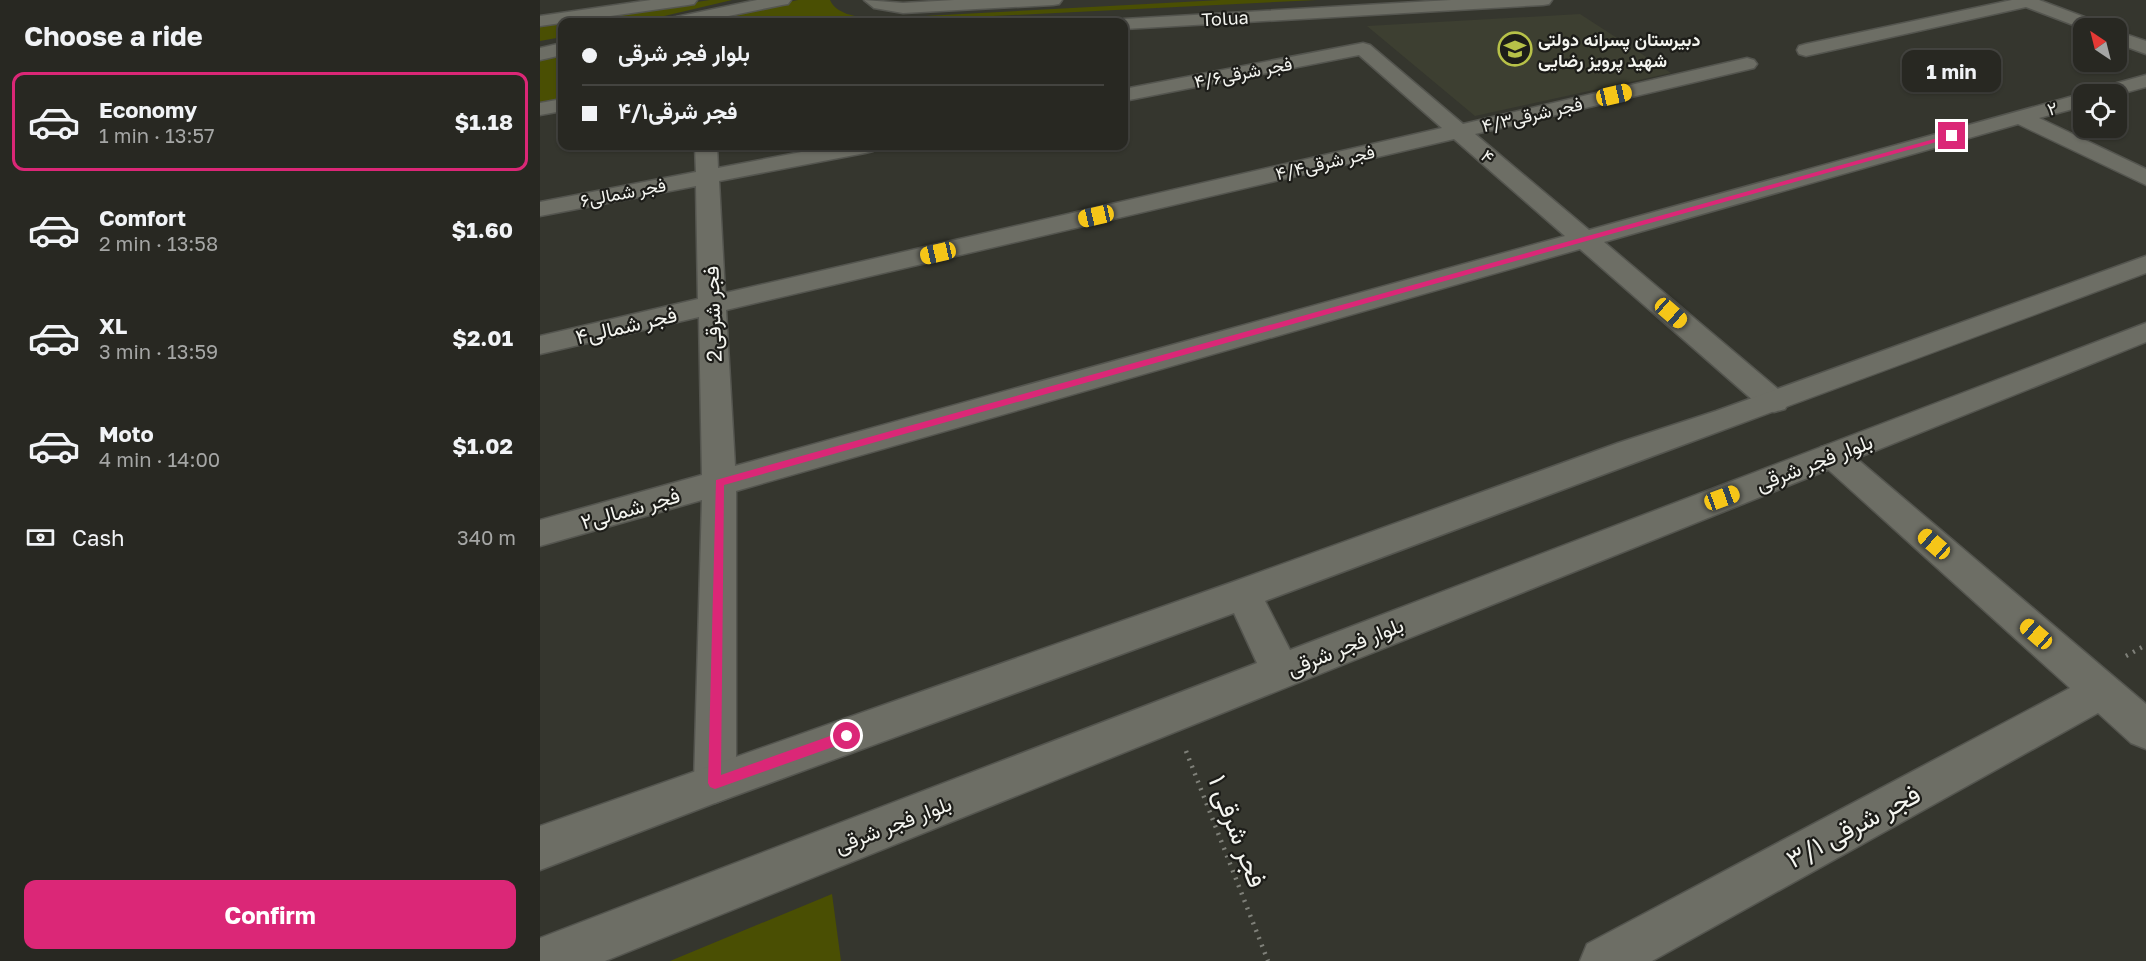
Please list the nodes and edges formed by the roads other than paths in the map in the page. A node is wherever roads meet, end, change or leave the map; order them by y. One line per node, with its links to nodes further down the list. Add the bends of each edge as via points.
1 (688, 0): 9 (street)
2 (782, 0): 10 (street)
3 (873, 0): 4 (street, via 903,8)
4 (1053, 0)
5 (1537, 0): 6 (street, Tolua); 13 (street, Tolua)
6 (1543, 0)
7 (2025, 1): 11 (street); 17 (street)
8 (558, 18): 12 (street)
9 (561, 18)
10 (695, 18)
11 (2073, 19)
12 (540, 21)
13 (1128, 24)
14 (2127, 40): 15 (street)
15 (2146, 48)
16 (1363, 49): 23 (street, فجر شرقی۴/۶); 28 (street, ۴)
17 (1806, 50)
18 (558, 52): 19 (street)
19 (541, 54)
20 (1747, 64): 28 (street, فجر شرقی۴/۳)
21 (2146, 81): 22 (street)
22 (2127, 86)
23 (1128, 94)
24 (2073, 102): 27 (street, ۲)
25 (558, 106): 26 (street)
26 (540, 109)
27 (2020, 117): 32 (street); 34 (street, ۲)
28 (1458, 130): 34 (street, ۴); 36 (street, فجر شرقی۴/۴)
29 (706, 150): 31 (street, 2فجر شرقی)
30 (844, 150): 31 (street)
31 (707, 176): 33 (street, فجر شمالی۶); 36 (street, 2فجر شرقی)
32 (2146, 178)
33 (540, 209)
34 (1585, 239): 39 (street, ۴); 41 (street, فجر شمالی۲)
35 (2146, 264): 39 (street)
36 (712, 305): 38 (street, فجر شمالی۴); 41 (street, 2فجر شرقی)
37 (2146, 332): 40 (street, بلوار فجر شرقی)
38 (540, 345)
39 (1774, 402): 43 (street, via 1629,451)
40 (1832, 455): 44 (street, بلوار فجر شرقی); 45 (street)
41 (719, 483): 42 (street, فجر شمالی۲); 47 (street, 2فجر شرقی)
42 (540, 533)
43 (1243, 594): 44 (street); 47 (street)
44 (1281, 672): 49 (street, بلوار فجر شرقی)
45 (2102, 691): 46 (street); 50 (street, ۳/۱ فجر شرقی)
46 (2146, 730)
47 (715, 783): 48 (street)
48 (540, 848)
49 (544, 961)
50 (1604, 961)

